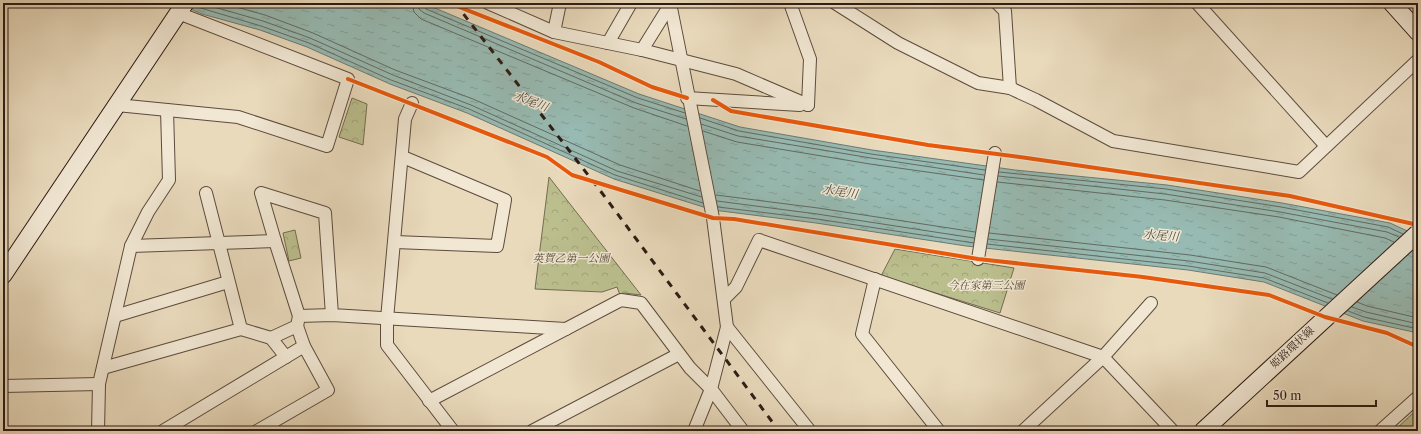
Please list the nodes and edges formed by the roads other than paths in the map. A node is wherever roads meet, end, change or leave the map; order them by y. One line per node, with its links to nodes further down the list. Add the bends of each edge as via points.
1 (488, 3): 11 (street)
2 (560, 3): 11 (street)
3 (631, 3): 13 (street)
4 (790, 3): 21 (street, via 810,59)
5 (835, 3): 17 (street, via 898,43 978,83)
6 (997, 3): 17 (street, via 1005,11)
7 (1197, 3): 23 (street)
8 (1392, 3): 12 (street)
9 (670, 4): 14 (street); 15 (street)
10 (178, 13): 20 (street); 22 (street, via 348,79 327,146 238,117)
11 (554, 32): 13 (street)
12 (1418, 32)
13 (608, 43): 14 (street)
14 (642, 50): 15 (street)
15 (681, 60): 18 (street); 21 (street, via 736,74)
16 (1418, 60): 23 (street)
17 (1010, 88): 23 (street, via 1113,141 1298,172)
18 (688, 98): 21 (street); 36 (street, via 712,218)
19 (412, 103): 25 (street, via 405,119)
20 (117, 105): 22 (street); 33 (street)
21 (808, 105)
22 (167, 110): 31 (street, via 169,180 148,212)
23 (1326, 146)
24 (995, 153): 32 (street)
25 (403, 157): 29 (street); 29 (street, via 505,200 497,246)
26 (206, 193): 30 (street)
27 (1418, 233): 67 (street, 姫路環状線)
28 (275, 241): 30 (street); 38 (street, via 261,193 325,213); 41 (street)
29 (395, 242): 40 (street)
30 (219, 244): 31 (street); 35 (street)
31 (131, 246): 39 (street)
32 (978, 258)
33 (3, 275)
34 (875, 279): 36 (street, via 759,240 736,287); 48 (street); 64 (street, via 862,334)
35 (228, 282): 39 (street); 43 (street)
36 (724, 299): 42 (street)
37 (1151, 303): 48 (street)
38 (332, 315): 40 (street); 41 (street)
39 (115, 316): 50 (street)
40 (386, 319): 44 (street); 55 (street, via 386,345)
41 (298, 321): 45 (street); 46 (street)
42 (727, 327): 53 (street); 63 (street)
43 (241, 329): 45 (street); 50 (street)
44 (566, 329): 47 (street, via 621,300 641,303); 55 (street)
45 (271, 338): 49 (street)
46 (304, 346): 49 (street); 58 (street, via 328,390)
47 (679, 354): 53 (street); 60 (street)
48 (1103, 356): 65 (street); 66 (street)
49 (286, 357): 57 (street)
50 (103, 368): 51 (street)
51 (98, 384): 52 (street); 56 (street)
52 (3, 386)
53 (711, 389): 61 (street); 62 (street)
54 (1418, 396): 68 (street)
55 (429, 401): 59 (street)
56 (98, 431)
57 (163, 431)
58 (257, 431)
59 (453, 431)
60 (532, 431)
61 (694, 431)
62 (743, 431)
63 (810, 431)
64 (939, 431)
65 (1023, 431)
66 (1173, 431)
67 (1203, 431)
68 (1380, 431)

